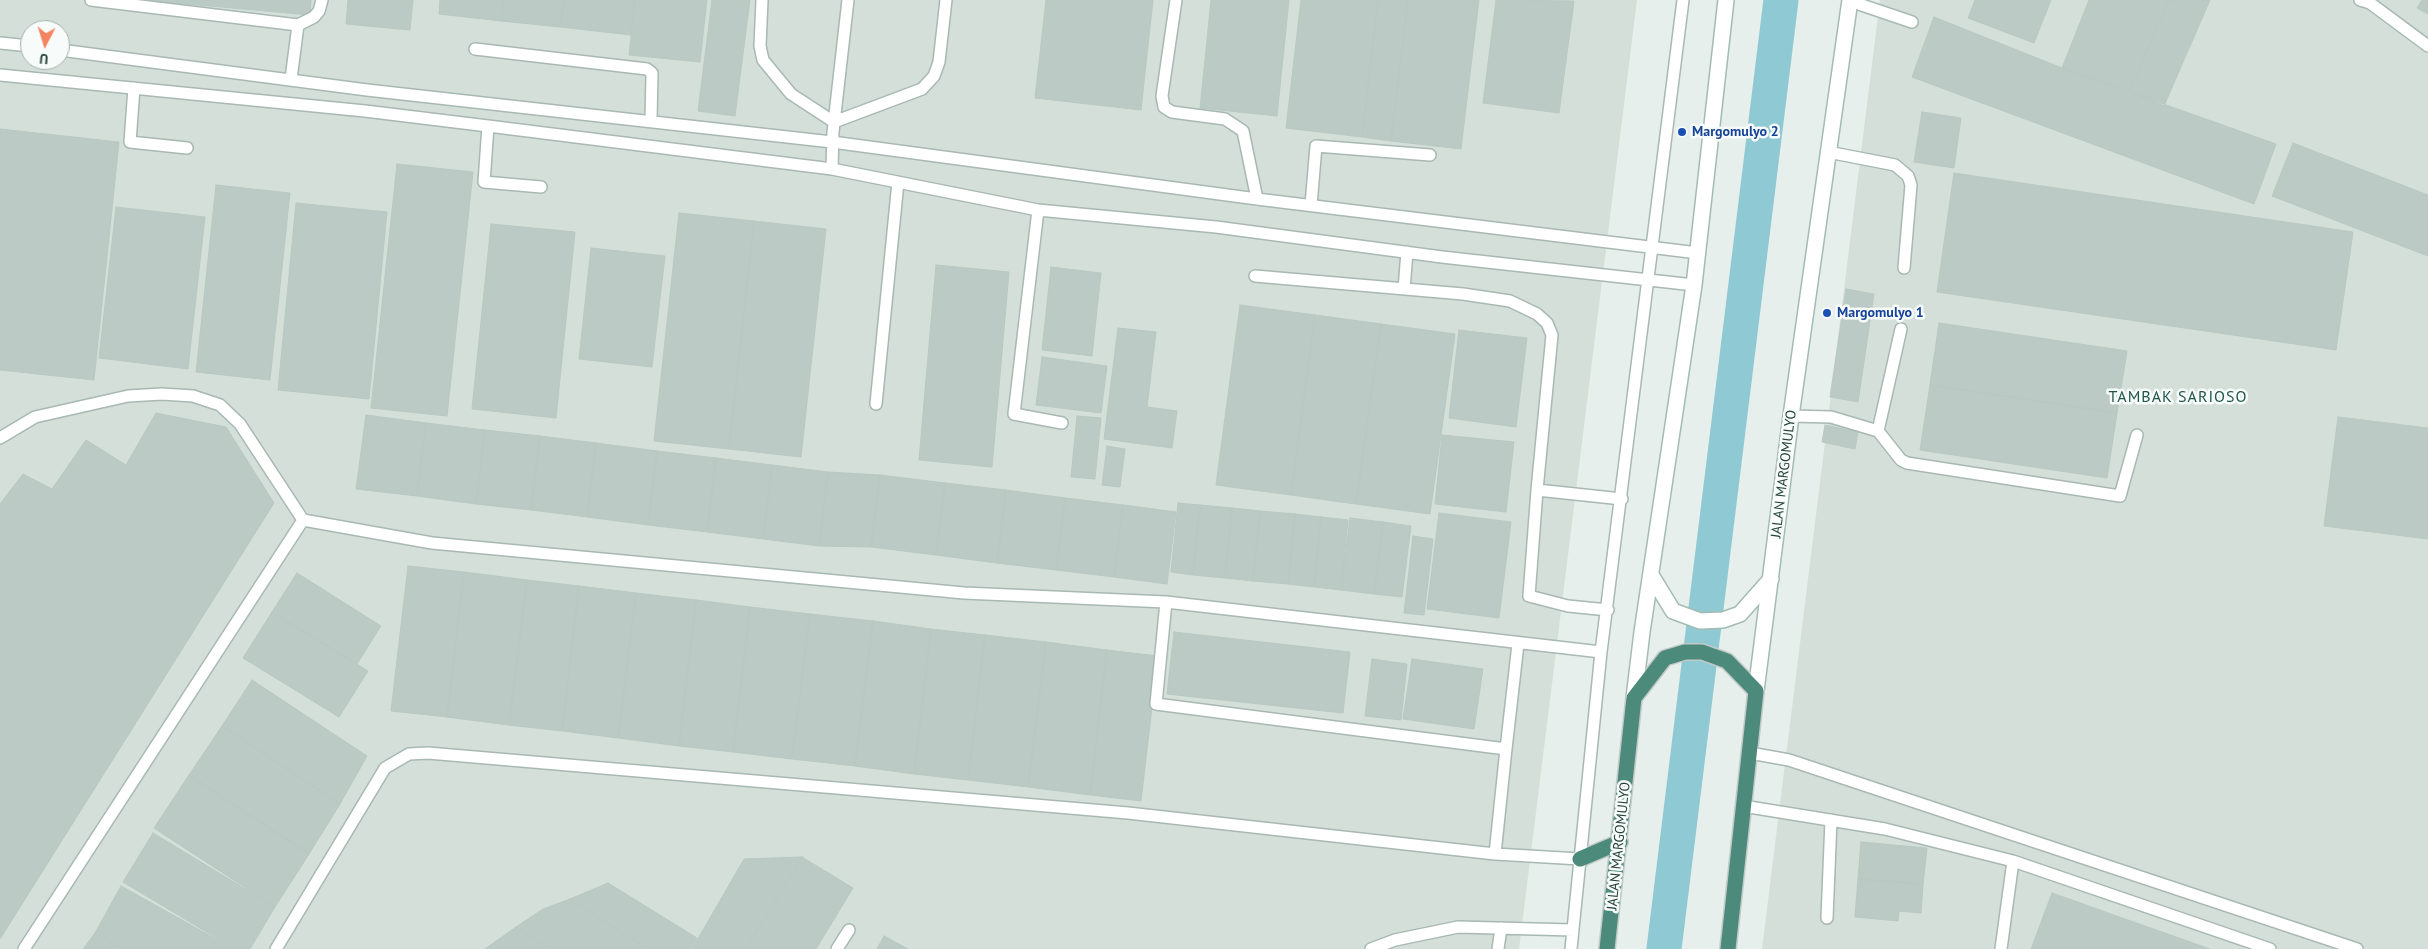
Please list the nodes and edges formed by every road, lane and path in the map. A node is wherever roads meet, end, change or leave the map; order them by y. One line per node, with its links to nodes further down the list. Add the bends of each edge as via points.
1 (91, 0): 12 (lane)
2 (322, 0): 12 (lane, via 314,17)
3 (762, 0): 24 (lane, via 760,46 763,60 791,94)
4 (848, 0): 24 (lane)
5 (946, 0): 24 (lane, via 940,55 934,76 922,89)
6 (1176, 0): 33 (lane, via 1162,96 1164,107 1172,112 1225,119 1243,131)
7 (1683, 0): 36 (lane)
8 (1726, 0): 38 (main road, JALAN MARGOMULYO)
9 (1850, 0): 11 (lane); 28 (main road, JALAN MARGOMULYO)
10 (2360, 0): 15 (lane)
11 (1912, 22)
12 (298, 25): 19 (lane)
13 (0, 43): 14 (lane)
14 (20, 45)
15 (2428, 46)
16 (475, 50): 23 (lane, via 647,69 652,73)
17 (70, 51): 19 (lane)
18 (0, 75): 20 (lane)
19 (291, 79): 21 (lane)
20 (134, 88): 22 (lane); 27 (lane, via 130,142)
21 (367, 90): 22 (lane); 23 (lane)
22 (365, 111): 25 (lane)
23 (651, 120): 26 (lane)
24 (834, 122): 26 (lane)
25 (488, 126): 30 (lane); 32 (lane, via 484,182)
26 (832, 142): 30 (lane); 33 (lane)
27 (187, 148)
28 (1828, 152): 39 (lane, via 1895,165 1908,176 1911,185); 46 (main road, JALAN MARGOMULYO)
29 (1430, 155): 34 (lane, via 1316,146)
30 (832, 169): 31 (lane)
31 (898, 182): 35 (lane); 45 (lane)
32 (541, 188)
33 (1257, 199): 34 (lane)
34 (1311, 204): 36 (lane)
35 (1038, 210): 37 (lane, via 1216,227); 47 (lane, via 1014,414)
36 (1652, 247): 38 (lane); 41 (lane)
37 (1407, 252): 41 (lane); 43 (lane)
38 (1698, 253): 42 (main road, JALAN MARGOMULYO)
39 (1904, 268)
40 (1255, 276): 43 (lane)
41 (1647, 279): 42 (lane); 52 (lane)
42 (1694, 285): 54 (main road, JALAN MARGOMULYO)
43 (1404, 289): 51 (lane, via 1510,301 1538,314 1547,323 1552,335)
44 (1901, 329): 48 (lane)
45 (876, 404)
46 (1791, 416): 48 (lane, via 1831,417); 55 (main road, JALAN MARGOMULYO)
47 (1062, 423)
48 (1878, 431): 49 (lane, via 1900,460 1907,463 2120,496)
49 (2137, 435)
50 (0, 438): 53 (lane, via 35,417 118,398 162,394 193,396 220,406 240,424)
51 (1537, 490): 52 (lane); 57 (lane, via 1529,596 1568,606)
52 (1622, 499): 57 (lane)
53 (303, 520): 56 (lane, via 442,544 964,593); 75 (lane)
54 (1651, 575): 55 (main road, via 1672,610 1700,621 1723,620 1740,614); 61 (main road, JALAN MARGOMULYO)
55 (1771, 579): 60 (main road, JALAN MARGOMULYO)
56 (1166, 602): 58 (lane); 62 (lane, via 1156,704)
57 (1608, 610): 59 (lane)
58 (1518, 644): 59 (lane); 62 (lane)
59 (1601, 652): 68 (lane)
60 (1756, 691): 61 (highway, via 1727,661 1702,652 1685,652 1664,658); 63 (highway, JALAN MARGOMULYO)
61 (1634, 698): 66 (highway, JALAN MARGOMULYO)
62 (1506, 749): 67 (lane)
63 (1750, 754): 64 (highway, JALAN MARGOMULYO); 85 (lane, via 1789,760)
64 (1743, 806): 65 (lane); 82 (highway, JALAN MARGOMULYO)
65 (1831, 820): 69 (lane, via 1886,829); 70 (lane)
66 (1620, 842): 68 (highway); 81 (highway, JALAN MARGOMULYO)
67 (1495, 854): 68 (lane); 76 (lane, via 1128,813 409,754 385,768)
68 (1580, 860): 73 (lane)
69 (2013, 861): 74 (lane); 83 (lane)
70 (1827, 918)
71 (1501, 928): 73 (lane); 78 (lane, via 1458,928 1395,940); 79 (lane)
72 (850, 930): 77 (lane)
73 (1573, 930): 80 (lane)
74 (2242, 944): 84 (lane)
75 (24, 949)
76 (276, 949)
77 (837, 949)
78 (1372, 949)
79 (1498, 949)
80 (1571, 949)
81 (1607, 949)
82 (1728, 949)
83 (2001, 949)
84 (2270, 949)
85 (2357, 949)

